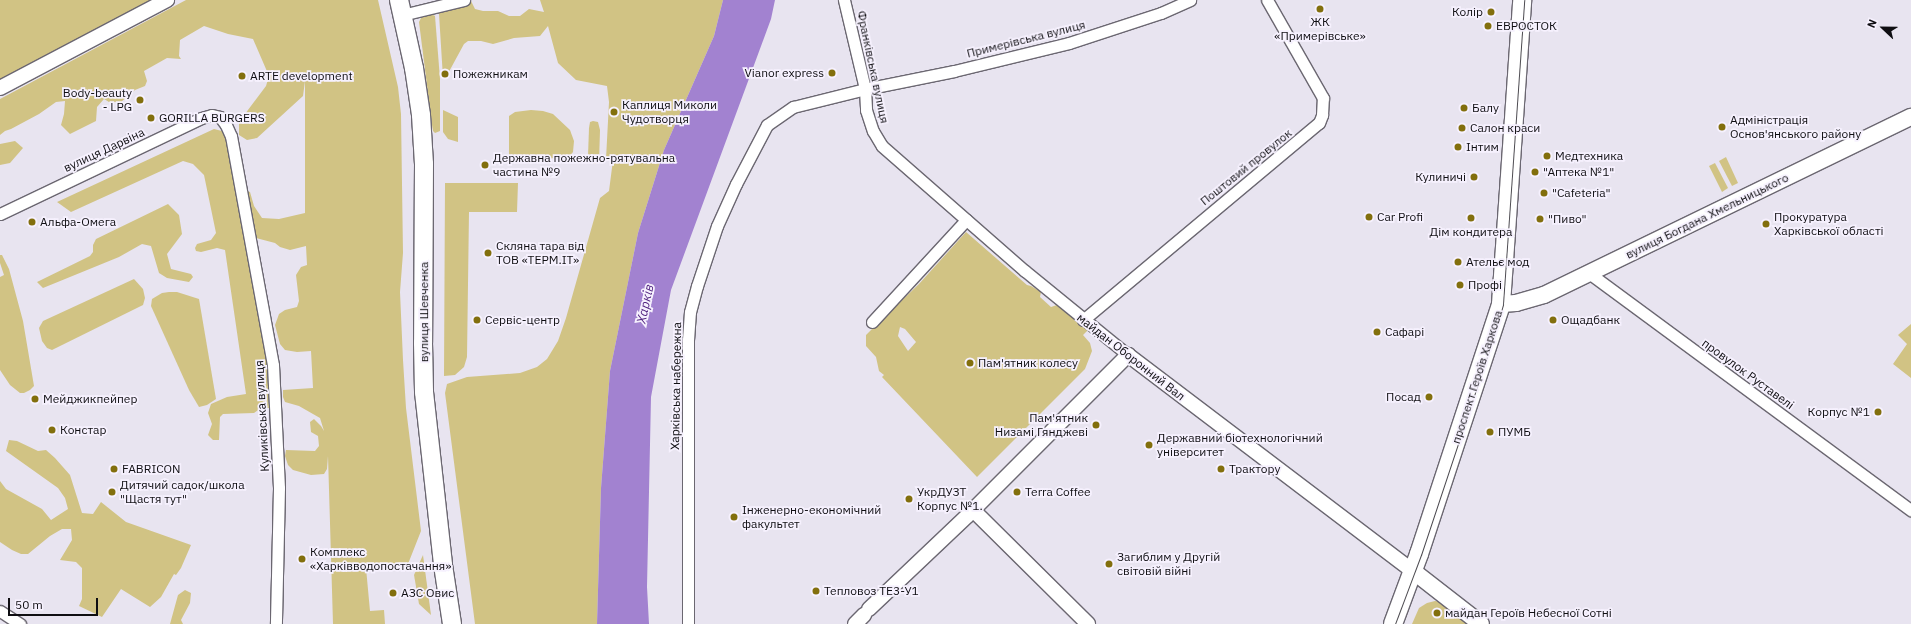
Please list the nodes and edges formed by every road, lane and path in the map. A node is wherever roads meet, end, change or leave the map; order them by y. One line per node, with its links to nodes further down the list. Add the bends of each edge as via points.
1 (167, 0): 8 (street)
2 (464, 0): 7 (street)
3 (844, 0): 9 (street, Франківська вулиця)
4 (1190, 0): 9 (street, Примерівська вулиця, via 1161,13 1069,43 954,71)
5 (1267, 0): 16 (street, Поштовий провулок, via 1323,98 1319,122)
6 (1522, 0): 15 (main road, проспект Героїв Харкова)
7 (400, 7): 26 (main road, вулиця Шевченка, via 414,68 421,115 424,164 424,392)
8 (0, 88)
9 (865, 89): 13 (street, Франківська вулиця, via 866,110 882,146); 27 (street, Харківська набережна, via 793,107 767,125 717,226 696,286 690,312 688,340)
10 (220, 117): 12 (street, вулиця Дарвіна, via 212,115 201,118); 25 (street, Куликівська вулиця, via 231,136 273,364 279,488)
11 (1911, 117): 14 (main road, вулиця Богдана Хмельницького)
12 (0, 214)
13 (966, 220): 16 (street, майдан Оборонний Вал); 17 (street)
14 (1589, 273): 15 (main road, вулиця Богдана Хмельницького, via 1544,295 1516,303); 20 (street, провулок Руставелі)
15 (1500, 304): 21 (main road, проспект Героїв Харкова, via 1492,336)
16 (1083, 320): 18 (street, майдан Оборонний Вал)
17 (872, 322)
18 (1128, 355): 19 (street); 21 (street, майдан Оборонний Вал)
19 (973, 510): 23 (street); 28 (street)
20 (1911, 510)
21 (1413, 571): 29 (main road, проспект Героїв Харкова); 30 (main road)
22 (0, 610): 24 (street)
23 (862, 616)
24 (20, 624)
25 (276, 624)
26 (452, 624)
27 (688, 624)
28 (1088, 624)
29 (1393, 624)
30 (1481, 624)

